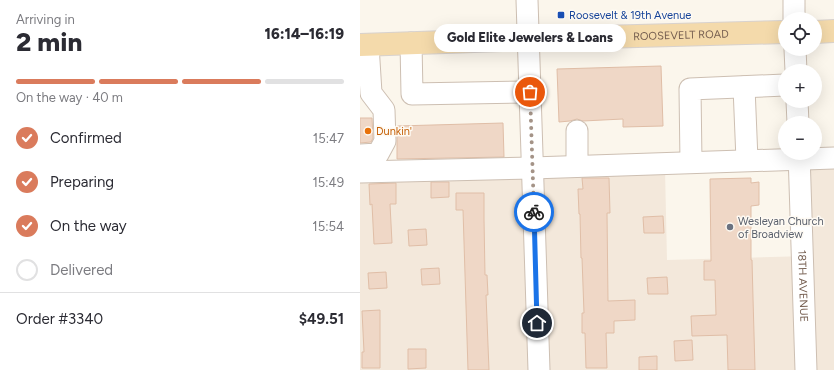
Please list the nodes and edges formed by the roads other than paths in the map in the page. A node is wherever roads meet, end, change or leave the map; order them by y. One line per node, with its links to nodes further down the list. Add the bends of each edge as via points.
1 (527, 0): 7 (street)
2 (794, 0): 3 (street)
3 (794, 12)
4 (834, 31): 6 (main road)
5 (778, 32): 7 (main road, ROOSEVELT ROAD)
6 (822, 32)
7 (528, 39): 8 (main road, ROOSEVELT ROAD); 12 (street)
8 (411, 44): 9 (main road, ROOSEVELT ROAD); 12 (street, via 412,94)
9 (364, 45): 13 (street)
10 (778, 85): 11 (street)
11 (744, 87): 19 (street); 21 (street, via 690,89)
12 (530, 92): 23 (street)
13 (366, 94): 15 (street, via 384,110 385,141 378,154)
14 (577, 131): 22 (street)
15 (360, 155)
16 (822, 157): 18 (street)
17 (778, 158): 19 (street)
18 (834, 158)
19 (747, 160): 21 (street)
20 (800, 160): 26 (street, 18TH AVENUE)
21 (691, 162): 22 (street)
22 (577, 166): 23 (street)
23 (532, 168): 24 (street); 25 (street)
24 (360, 172)
25 (538, 370)
26 (806, 370)

